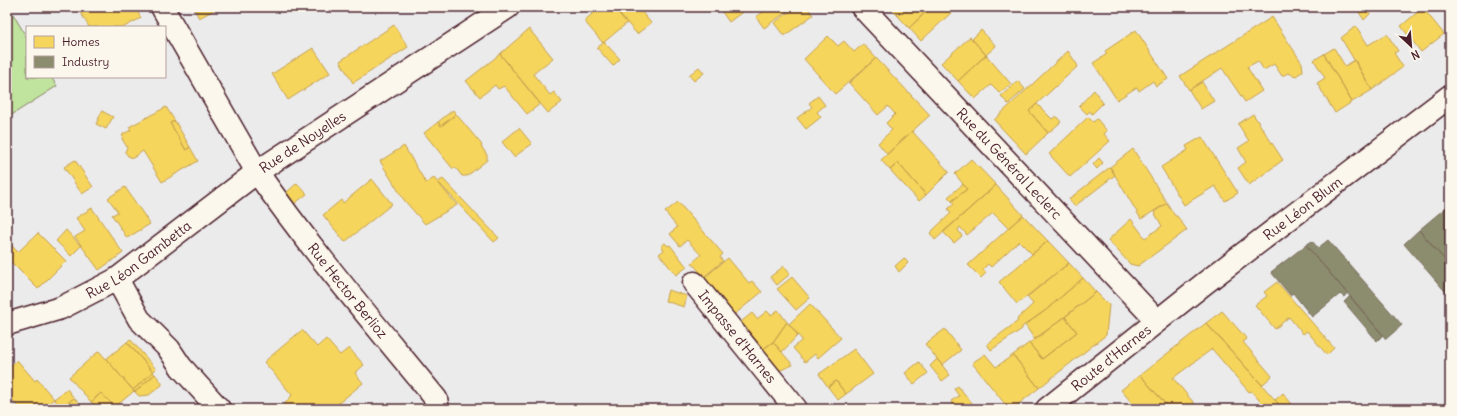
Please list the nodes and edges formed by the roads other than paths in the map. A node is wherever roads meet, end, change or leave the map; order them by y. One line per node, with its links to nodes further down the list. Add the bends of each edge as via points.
1 (162, 7): 5 (street, Rue de Noyelles)
2 (508, 7): 5 (street, Rue de Noyelles)
3 (862, 7): 8 (street, Rue du Général Leclerc)
4 (1450, 96): 8 (street, Rue Léon Blum)
5 (257, 172): 6 (street, Rue Léon Gambetta); 11 (street, Rue Hector Berlioz, via 315,251 436,399)
6 (117, 279): 9 (street, Rue Léon Gambetta, via 61,308); 10 (street, via 139,319 169,349 181,367)
7 (694, 283): 12 (street, Impasse d'Harnes)
8 (1157, 321): 13 (street, Route d'Harnes)
9 (7, 324)
10 (219, 409)
11 (438, 409)
12 (796, 409)
13 (1047, 409)

